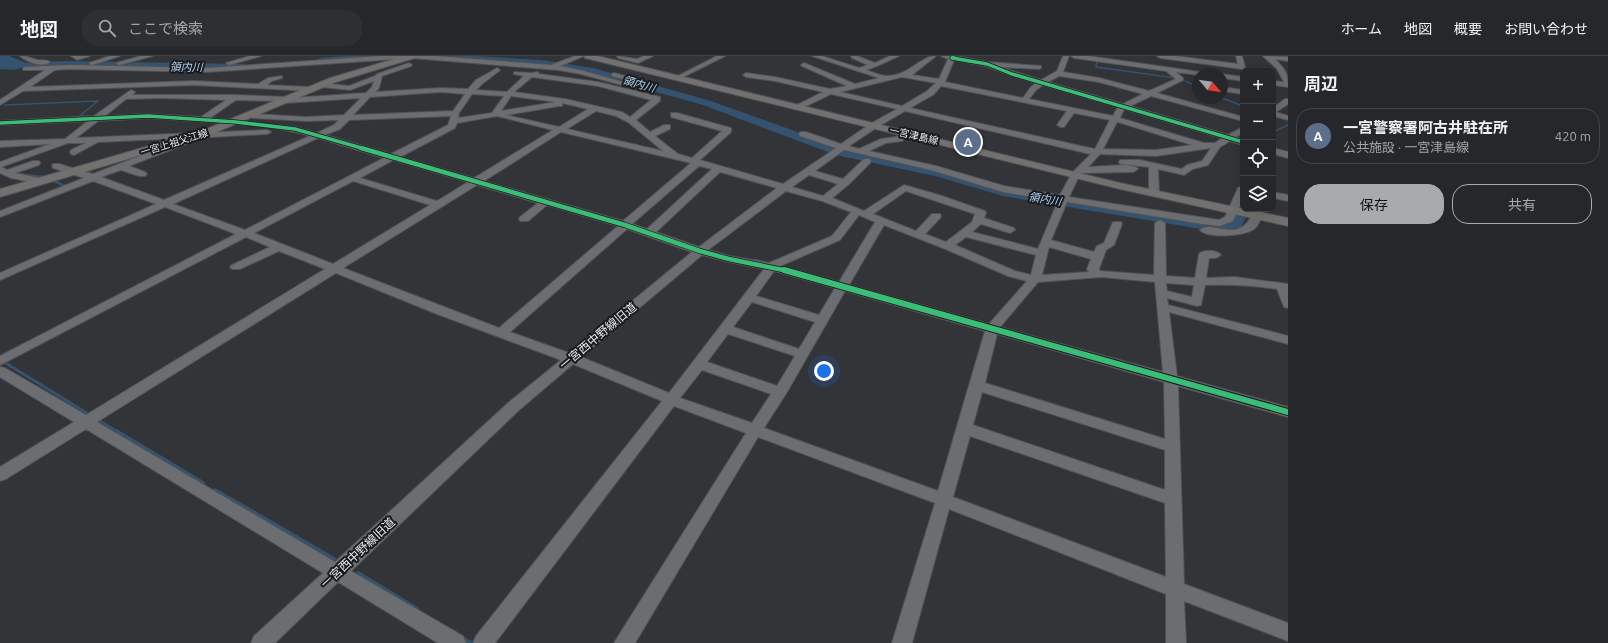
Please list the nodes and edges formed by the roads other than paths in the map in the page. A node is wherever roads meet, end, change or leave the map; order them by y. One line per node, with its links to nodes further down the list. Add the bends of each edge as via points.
1 (23, 56): 33 (street, via 37,62)
2 (74, 56): 3 (street)
3 (87, 56)
4 (150, 56): 28 (street)
5 (258, 56): 42 (street)
6 (342, 56): 42 (street)
7 (466, 56): 29 (street)
8 (581, 56): 29 (street)
9 (590, 56): 25 (main road, 一宮津島線)
10 (650, 56): 25 (street, via 638,61)
11 (722, 56): 57 (street)
12 (819, 56): 41 (street)
13 (896, 56): 36 (street)
14 (933, 56): 53 (street)
15 (950, 56): 30 (street); 67 (street, 一宮西中野線旧道)
16 (992, 56): 31 (street)
17 (1066, 56): 48 (street)
18 (1074, 56): 24 (street)
19 (1160, 56): 37 (street)
20 (1239, 56): 37 (street, via 1242,67)
21 (1264, 56): 22 (street)
22 (1268, 56): 26 (street); 70 (street, via 1282,70)
23 (854, 57): 36 (street)
24 (1095, 57): 37 (street)
25 (618, 58): 57 (main road, 一宮津島線)
26 (1288, 59)
27 (411, 63): 34 (main road, 一宮上祖父江線); 40 (street); 42 (street, via 367,58 296,65); 59 (street)
28 (113, 64): 33 (street); 33 (street); 42 (street); 42 (street); 71 (street)
29 (561, 64): 40 (street); 61 (street)
30 (987, 64): 31 (street); 64 (street, via 1005,72)
31 (1000, 64): 39 (street)
32 (1192, 64): 43 (street)
33 (57, 65): 44 (street); 76 (street)
34 (380, 65): 42 (street); 50 (main road, 一宮上祖父江線)
35 (804, 65): 73 (street)
36 (875, 65): 47 (street)
37 (1170, 65): 49 (street); 84 (street, via 1181,79)
38 (434, 66): 45 (street)
39 (1039, 66)
40 (552, 67): 51 (street); 63 (street)
41 (848, 67): 46 (street); 47 (street)
42 (215, 68): 66 (street)
43 (1193, 68)
44 (25, 69)
45 (497, 70): 51 (street); 79 (street)
46 (836, 70)
47 (858, 70): 58 (street)
48 (1058, 70): 64 (street); 84 (street)
49 (1192, 72)
50 (353, 73): 59 (street); 62 (main road, 一宮上祖父江線)
51 (532, 75): 83 (street); 115 (street, via 598,84 657,99)
52 (746, 75): 80 (street)
53 (904, 75): 58 (street); 67 (street)
54 (280, 77): 74 (street, via 270,79)
55 (1228, 77): 60 (street)
56 (398, 78): 59 (street)
57 (677, 78): 97 (main road, 一宮津島線)
58 (886, 78): 73 (street)
59 (378, 79): 62 (street, via 350,88); 89 (street, via 375,88)
60 (1240, 79)
61 (634, 80)
62 (322, 81): 77 (main road, 一宮上祖父江線)
63 (622, 82)
64 (1046, 82): 93 (street, via 1036,86); 98 (street)
65 (185, 83): 66 (street); 69 (street); 90 (street, via 162,91)
66 (194, 83): 72 (street)
67 (940, 83): 93 (street); 101 (street, 一宮西中野線旧道, via 930,93)
68 (1276, 83): 70 (street)
69 (140, 84): 71 (street); 85 (street)
70 (1288, 84)
71 (80, 86): 76 (street)
72 (250, 86): 74 (street); 87 (street)
73 (854, 86): 80 (street)
74 (259, 87): 75 (street)
75 (291, 88): 77 (street); 92 (street)
76 (21, 89): 95 (street)
77 (310, 90): 92 (main road, 一宮上祖父江線)
78 (1228, 90): 81 (street)
79 (471, 91): 82 (street, via 428,90); 83 (street); 104 (street)
80 (830, 92): 97 (street); 101 (street)
81 (1240, 92)
82 (389, 93): 86 (street); 89 (street)
83 (509, 94): 94 (street); 105 (street)
84 (1150, 94): 98 (street); 111 (street)
85 (125, 97): 90 (street); 110 (street)
86 (409, 97)
87 (234, 98): 88 (street); 90 (street); 113 (street)
88 (253, 98): 92 (street); 96 (street)
89 (366, 98): 92 (street, via 334,101 329,97); 109 (street)
90 (154, 99)
91 (1286, 99): 100 (street)
92 (284, 100): 108 (main road, 一宮上祖父江線)
93 (1025, 100): 102 (street)
94 (571, 102): 99 (street); 105 (street)
95 (0, 103)
96 (244, 105)
97 (800, 107): 119 (main road, 一宮津島線)
98 (1122, 107): 114 (street); 129 (street)
99 (595, 108): 115 (street); 122 (street)
100 (1276, 108)
101 (903, 109): 119 (street, 一宮西中野線旧道); 142 (street)
102 (1072, 110): 114 (street); 118 (street)
103 (479, 111): 104 (street)
104 (455, 115): 105 (street); 109 (street); 146 (street, via 452,126)
105 (497, 115): 122 (street)
106 (674, 115): 148 (street, via 728,130)
107 (1276, 115): 112 (street)
108 (252, 116): 109 (street, via 306,119); 116 (main road, 一宮上祖父江線)
109 (347, 117): 128 (street, via 337,127)
110 (98, 118): 113 (street, via 148,116); 117 (street); 131 (street)
111 (1240, 118)
112 (1288, 118)
113 (203, 119): 116 (street); 125 (street)
114 (1114, 119): 136 (street); 142 (street)
115 (631, 120): 127 (street)
116 (236, 122): 121 (street); 125 (main road, 一宮上祖父江線)
117 (0, 123)
118 (1061, 125)
119 (873, 126): 124 (main road, 一宮津島線); 137 (street, 一宮西中野線旧道)
120 (667, 127): 127 (street)
121 (299, 130): 125 (street); 128 (street)
122 (561, 130): 145 (street); 164 (street)
123 (1240, 131): 129 (street)
124 (906, 133): 141 (street, via 899,138 884,141); 159 (main road, 一宮津島線)
125 (195, 134): 130 (street); 135 (main road, 一宮上祖父江線)
126 (803, 134): 137 (street)
127 (650, 135): 145 (street)
128 (316, 136): 146 (street); 177 (street)
129 (1228, 138): 132 (street); 134 (street)
130 (100, 140): 131 (street); 139 (street)
131 (67, 141): 133 (street); 150 (street)
132 (1240, 141)
133 (0, 144)
134 (1216, 145): 136 (street); 155 (street, via 1205,163 1190,167 1184,172)
135 (170, 146): 140 (street); 152 (street); 156 (main road, 一宮上祖父江線)
136 (1204, 146): 138 (street, via 1156,153)
137 (837, 150): 141 (street); 147 (street); 157 (street, 一宮西中野線旧道)
138 (1113, 151): 142 (street); 154 (street)
139 (74, 152)
140 (184, 152)
141 (859, 152): 175 (street, via 933,168 1003,189)
142 (1097, 152): 159 (street)
143 (1276, 152): 144 (street)
144 (1288, 155)
145 (675, 156): 148 (street)
146 (392, 157): 162 (street); 164 (street)
147 (867, 161): 165 (street); 175 (street, via 935,176 1003,196)
148 (696, 162): 153 (street); 190 (street)
149 (36, 163): 158 (street)
150 (0, 165)
151 (56, 166): 156 (street)
152 (122, 167): 160 (street); 161 (street)
153 (719, 168): 166 (street); 192 (street)
154 (1125, 168): 155 (street); 159 (street)
155 (1153, 170): 168 (street)
156 (76, 171): 161 (street); 163 (main road, 一宮上祖父江線)
157 (808, 171): 165 (street); 166 (street, 一宮西中野線旧道)
158 (4, 172): 163 (street)
159 (1077, 172): 168 (main road, 一宮津島線); 175 (street)
160 (142, 174)
161 (92, 178): 177 (street); 182 (street)
162 (352, 178): 176 (street); 193 (street)
163 (41, 181): 167 (main road, 一宮上祖父江線)
164 (476, 182): 174 (street); 176 (street)
165 (845, 183): 172 (street)
166 (785, 187): 172 (street); 199 (street, 一宮西中野線旧道)
167 (0, 193)
168 (1154, 193): 178 (main road, 一宮津島線)
169 (1240, 195): 178 (street)
170 (1276, 195): 171 (street)
171 (1288, 197)
172 (825, 199): 181 (street)
173 (980, 200): 184 (street)
174 (546, 202): 185 (street); 190 (street)
175 (1062, 202): 178 (street, via 1220,223 1229,219); 188 (street); 198 (street)
176 (438, 204): 204 (street)
177 (163, 205): 193 (street); 206 (street)
178 (1233, 210): 179 (main road, 一宮津島線)
179 (1240, 211)
180 (1258, 212): 187 (main road, 一宮津島線); 188 (street, via 1252,225 1232,232)
181 (860, 213): 184 (street, via 888,201 904,188 939,198); 186 (street); 203 (street, via 836,238)
182 (0, 214)
183 (936, 216): 194 (street)
184 (979, 216): 191 (street, via 976,224); 195 (street, via 1011,229)
185 (524, 219)
186 (881, 221): 194 (street); 209 (street)
187 (1288, 222)
188 (1160, 223): 211 (street)
189 (1117, 224): 201 (street, via 1109,245 1101,248)
190 (626, 225): 192 (street); 217 (street)
191 (964, 232): 195 (street); 196 (street)
192 (649, 233): 199 (street)
193 (244, 234): 197 (street); 221 (street)
194 (918, 235): 196 (street)
195 (999, 243): 198 (street)
196 (947, 246): 207 (street, via 1012,274)
197 (278, 247): 202 (street); 204 (street)
198 (1044, 247): 201 (street); 207 (street)
199 (700, 251): 203 (street); 220 (street, 一宮西中野線旧道)
200 (1216, 255): 208 (street, via 1204,254)
201 (1098, 257): 205 (street, via 1093,269)
202 (236, 267)
203 (772, 267): 209 (street); 212 (street)
204 (335, 269): 217 (street); 229 (street)
205 (1096, 274): 207 (street); 211 (street)
206 (0, 277)
207 (1035, 279): 215 (street)
208 (1199, 282): 210 (street, via 1235,280); 211 (street); 211 (street, via 1196,302)
209 (842, 287): 214 (street); 215 (street)
210 (1285, 287): 213 (street)
211 (1161, 293): 218 (street); 224 (street)
212 (748, 298): 214 (street); 216 (street)
213 (1288, 304)
214 (823, 320): 219 (street)
215 (992, 328): 224 (street); 225 (street)
216 (725, 329): 219 (street); 222 (street)
217 (502, 332): 220 (street)
218 (1288, 340)
219 (802, 354): 226 (street)
220 (570, 358): 227 (street); 236 (street, 一宮西中野線旧道, via 513,406)
221 (0, 360)
222 (700, 364): 226 (street); 227 (street)
223 (0, 371): 229 (street)
224 (1171, 379): 228 (street); 232 (street)
225 (977, 386): 230 (street); 232 (street)
226 (780, 392): 231 (street)
227 (672, 400): 231 (street); 241 (street)
228 (1288, 412)
229 (85, 423): 233 (street); 236 (street)
230 (964, 428): 234 (street); 235 (street)
231 (755, 430): 235 (street); 242 (street)
232 (1173, 447): 234 (street)
233 (0, 476)
234 (1173, 499): 237 (street)
235 (943, 500): 237 (street); 243 (street)
236 (337, 573): 239 (street, 一宮西中野線旧道); 240 (street)
237 (1175, 589): 238 (street); 244 (street)
238 (1288, 632)
239 (261, 643)
240 (456, 643)
241 (483, 643)
242 (624, 643)
243 (902, 643)
244 (1176, 643)

